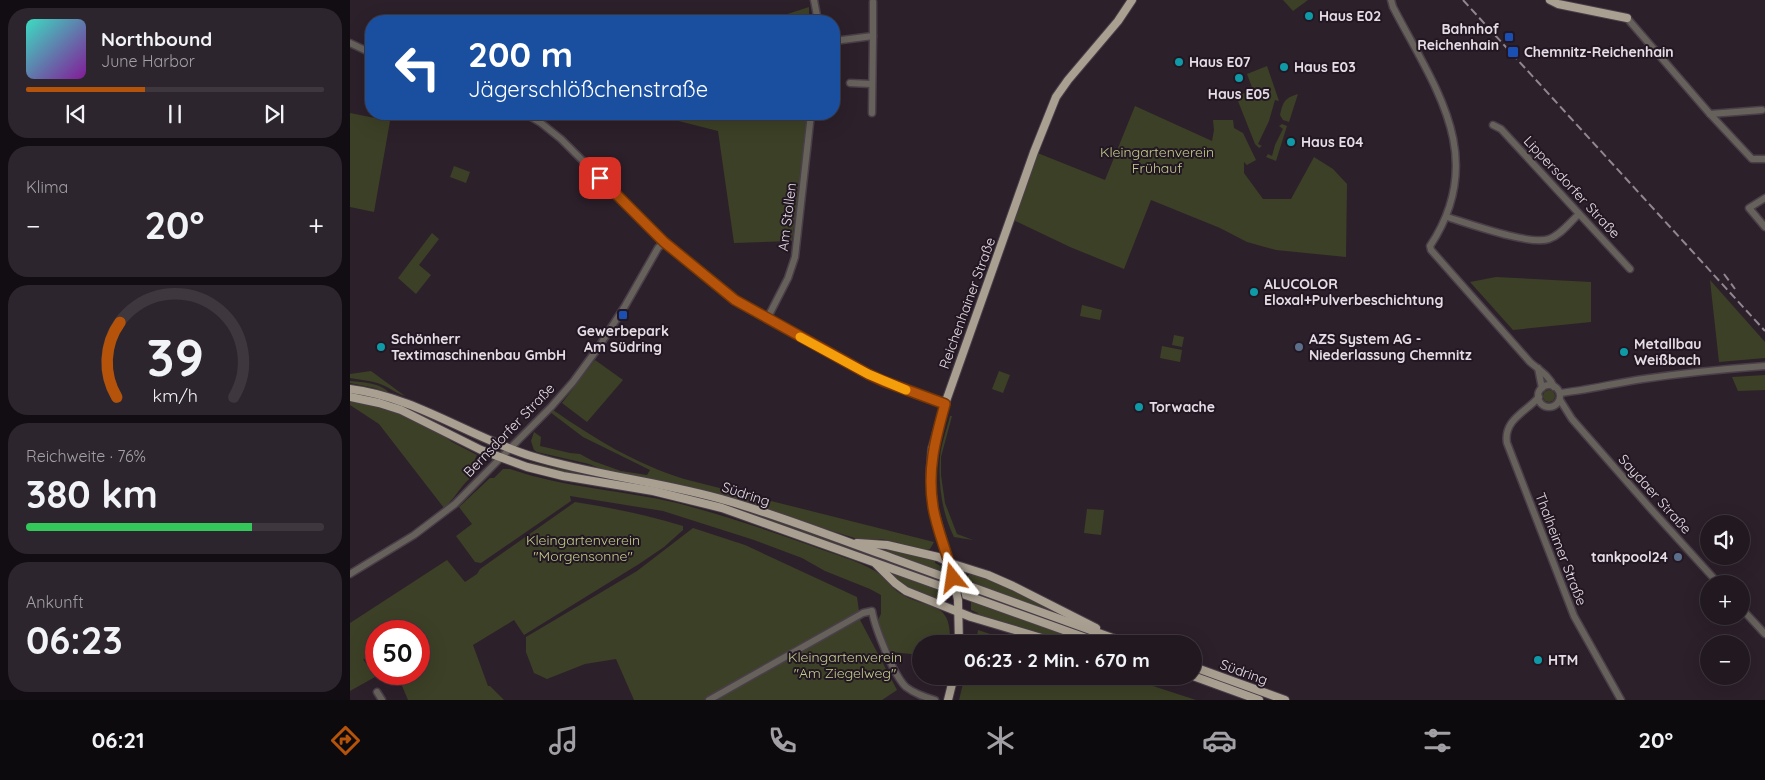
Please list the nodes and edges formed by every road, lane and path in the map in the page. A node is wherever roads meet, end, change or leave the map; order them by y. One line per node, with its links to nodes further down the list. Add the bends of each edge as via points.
1 (814, 0): 6 (street)
2 (1132, 0): 36 (main road, Reichenhainer Straße, via 1056,97)
3 (1391, 0): 23 (street, via 1441,96 1452,129 1457,157 1455,188)
4 (1550, 0): 7 (main road)
5 (873, 2): 8 (street)
6 (817, 15)
7 (1627, 18): 16 (street)
8 (872, 36): 9 (street); 13 (street)
9 (840, 40)
10 (350, 42): 11 (street)
11 (365, 50)
12 (850, 83): 13 (street)
13 (871, 84): 15 (street)
14 (1762, 110): 16 (street)
15 (872, 113)
16 (1710, 114): 20 (street, via 1752,159)
17 (536, 120): 25 (street, via 561,139)
18 (810, 120): 27 (street, Am Stollen, via 795,257)
19 (1493, 125): 22 (street, Lippersdorfer Straße, via 1501,129)
20 (1765, 159)
21 (1765, 198): 24 (street, via 1749,208)
22 (1579, 214): 23 (street, via 1551,239 1544,240 1516,237); 26 (street, Lippersdorfer Straße)
23 (1447, 217): 29 (street, via 1430,246 1431,250)
24 (1765, 227)
25 (664, 242): 27 (street, via 735,300); 37 (street, Bernsdorfer Straße, via 618,318 573,382)
26 (1630, 269)
27 (767, 319): 36 (street, via 883,381)
28 (1765, 366): 34 (street, via 1640,379)
29 (1538, 368): 30 (street); 31 (street)
30 (1554, 386): 31 (street); 34 (street)
31 (1542, 388): 35 (street)
32 (350, 389): 37 (main road, Südring, via 407,403)
33 (350, 398): 38 (main road, Südring, via 401,410)
34 (1558, 399): 35 (street, via 1548,407); 43 (street, Saydaer Straße, via 1572,419)
35 (1540, 400): 62 (street, Thalheimer Straße, via 1514,418 1509,425 1507,443 1574,616)
36 (945, 404): 41 (main road, Reichenhainer Straße, via 932,450 930,476 934,510)
37 (510, 449): 38 (street, Bernsdorfer Straße); 39 (main road, Südring, via 547,461 703,494)
38 (501, 458): 40 (main road, Südring, via 550,473 653,491 714,506); 42 (street, Bernsdorfer Straße, via 455,504 414,535)
39 (848, 542): 41 (main road, via 887,545 938,556); 50 (main road, Südring)
40 (870, 560): 44 (main road, via 902,589); 49 (main road, Südring)
41 (950, 563): 44 (main road, Reichenhainer Straße, bridge); 51 (main road, via 1013,586)
42 (350, 574)
43 (1711, 575)
44 (959, 611): 47 (main road, Reichenhainer Straße); 48 (main road)
45 (1750, 618): 46 (street)
46 (1765, 634)
47 (959, 635)
48 (1032, 635)
49 (1078, 635)
50 (1107, 635)
51 (1110, 635)
52 (1202, 670): 61 (main road, Südring)
53 (1202, 679): 60 (main road, Südring)
54 (952, 685): 59 (main road)
55 (377, 692): 56 (street)
56 (382, 700)
57 (709, 700): 58 (street, via 861,614 872,612 874,625 902,682 914,693)
58 (936, 700)
59 (948, 700)
60 (1260, 700)
61 (1285, 700)
62 (1621, 700)

